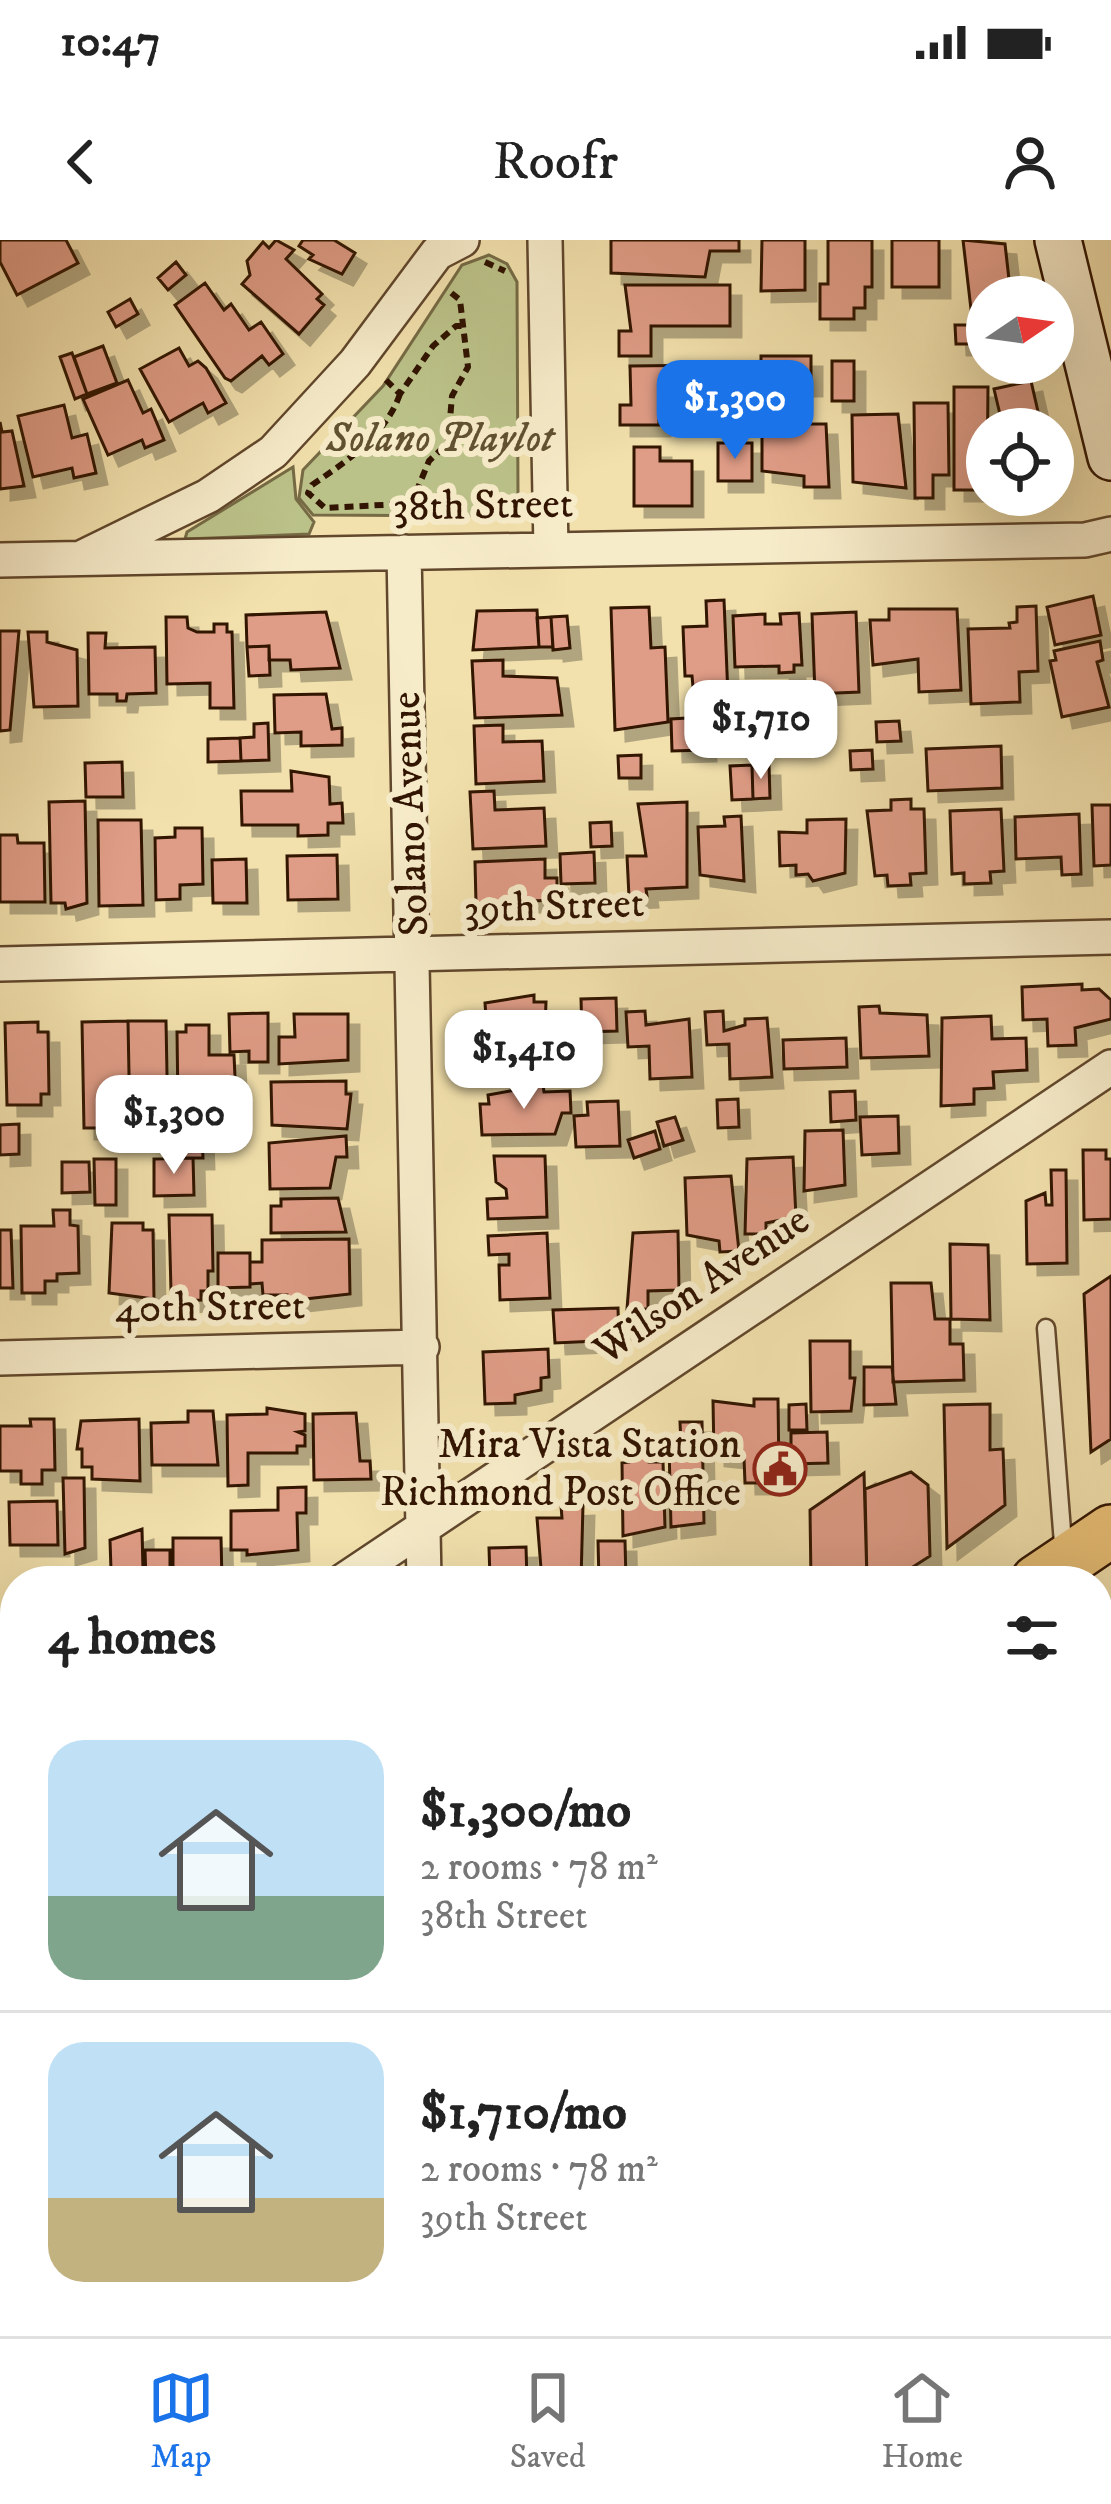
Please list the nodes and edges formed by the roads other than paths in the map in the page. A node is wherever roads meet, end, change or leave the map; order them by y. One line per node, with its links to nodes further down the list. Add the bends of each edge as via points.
1 (545, 240): 6 (street)
2 (1058, 240): 4 (street)
3 (468, 252): 9 (street, via 437,253 356,363 273,452 208,496)
4 (1111, 458)
5 (1111, 534): 6 (street, 38th Street)
6 (551, 549): 7 (street, 38th Street)
7 (404, 552): 9 (street, 38th Street); 11 (street, Solano Avenue)
8 (0, 560): 9 (street, 38th Street)
9 (76, 560)
10 (1111, 937): 11 (street, 39th Street)
11 (415, 956): 12 (street, 39th Street); 15 (street, Solano Avenue)
12 (0, 964)
13 (1111, 1067): 17 (street, Wilson Avenue)
14 (1046, 1328): 21 (lane)
15 (422, 1347): 16 (street, 40th Street); 17 (street, Solano Avenue)
16 (0, 1358)
17 (423, 1527): 19 (street, Wilson Avenue); 20 (street, Solano Avenue)
18 (1111, 1532): 22 (main road)
19 (365, 1566)
20 (424, 1566)
21 (1051, 1566)
22 (1060, 1566)

